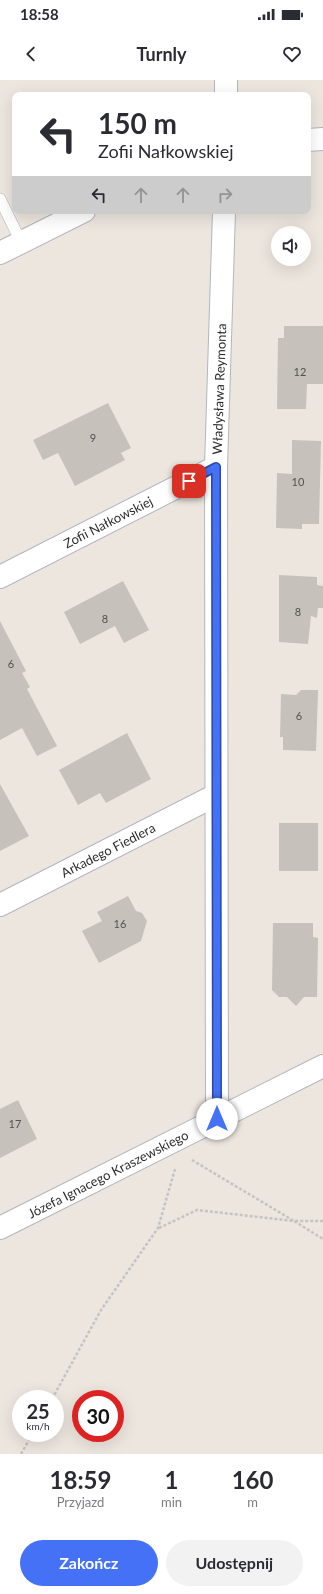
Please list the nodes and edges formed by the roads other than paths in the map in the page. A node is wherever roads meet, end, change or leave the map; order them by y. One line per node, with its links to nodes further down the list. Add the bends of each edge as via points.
1 (226, 80): 2 (street)
2 (226, 92)
3 (323, 139): 4 (street)
4 (311, 140)
5 (0, 199): 8 (lane)
6 (78, 214): 8 (street)
7 (224, 214): 10 (street, Władysława Reymonta)
8 (20, 242): 9 (street)
9 (0, 253)
10 (216, 467): 11 (street, Zofii Nałkowskiej); 12 (street, Władysława Reymonta)
11 (0, 577)
12 (216, 795): 13 (street, Arkadego Fiedlera); 15 (street, Władysława Reymonta)
13 (0, 905)
14 (323, 1066): 15 (street, Józefa Ignacego Kraszewskiego)
15 (217, 1119): 16 (street, Józefa Ignacego Kraszewskiego, via 181,1144)
16 (0, 1228)

